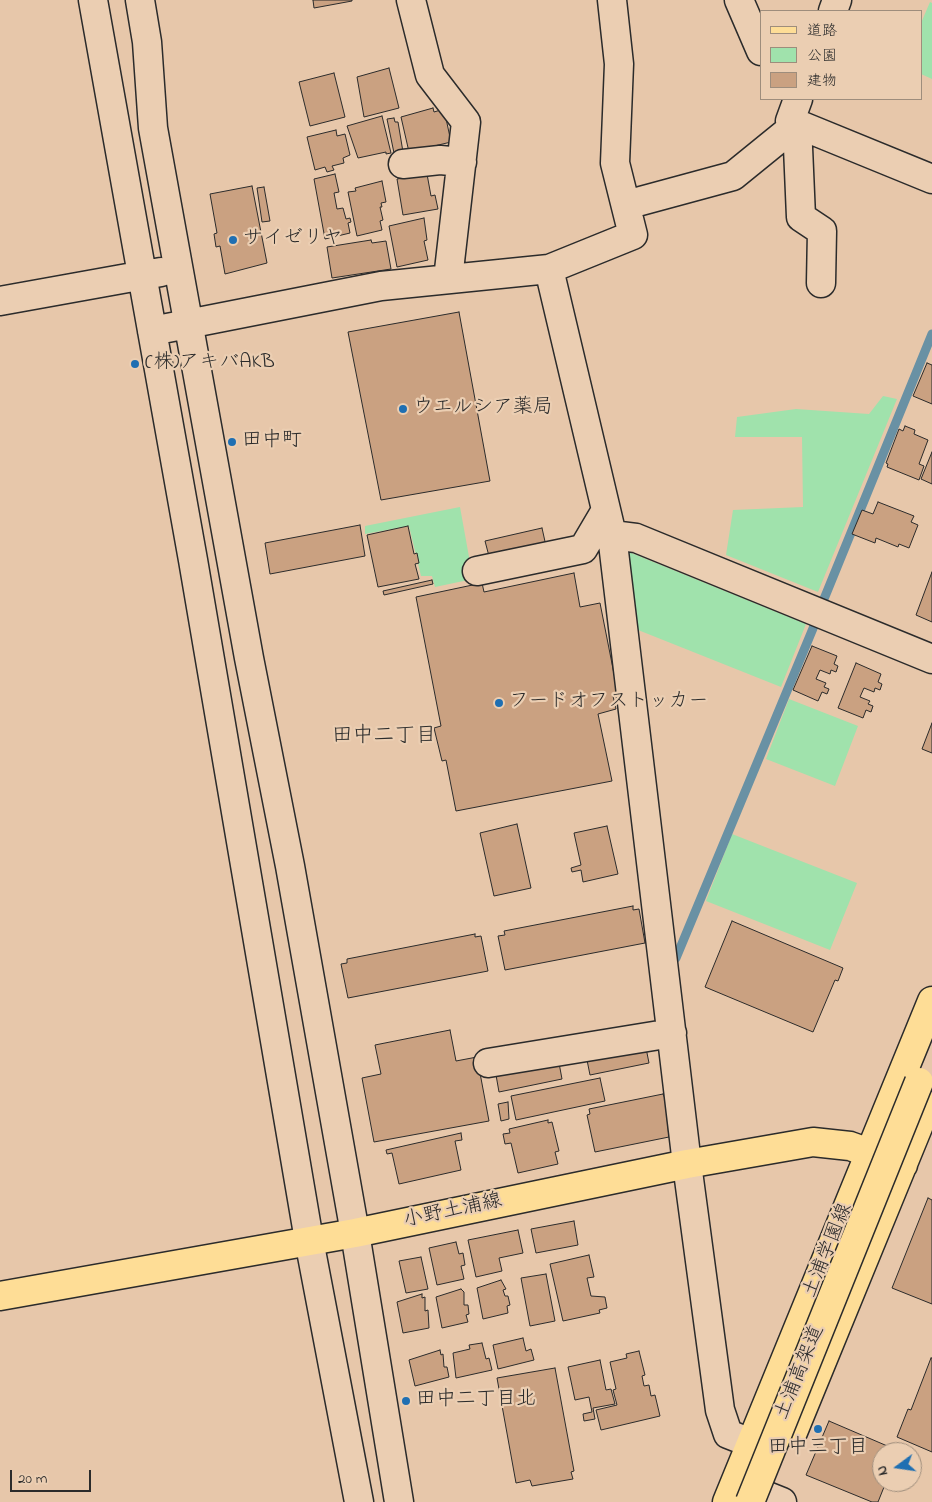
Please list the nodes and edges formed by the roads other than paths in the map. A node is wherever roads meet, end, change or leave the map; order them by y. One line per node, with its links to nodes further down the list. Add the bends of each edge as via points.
1 (94, 0): 14 (street)
2 (140, 0): 12 (street, via 147,42 153,128)
3 (411, 0): 8 (street, via 430,75 466,122)
4 (612, 0): 11 (street, via 619,64 615,163)
5 (740, 0): 6 (street)
6 (760, 49)
7 (791, 110): 10 (street); 11 (street, via 733,176); 16 (street, via 800,217 822,231)
8 (462, 162): 9 (street, via 440,160); 15 (street)
9 (403, 164)
10 (932, 179)
11 (626, 205): 13 (street, via 633,235)
12 (179, 268): 14 (street); 18 (street)
13 (549, 269): 15 (street); 20 (street)
14 (143, 275): 17 (street); 19 (street)
15 (448, 279): 18 (street, via 381,286)
16 (821, 283)
17 (0, 301)
18 (189, 323): 19 (street); 31 (street)
19 (152, 331): 32 (street)
20 (609, 522): 21 (street, via 583,549); 22 (street, via 636,538); 24 (street)
21 (477, 572)
22 (932, 659)
23 (932, 1001): 28 (main road, 土浦学園線)
24 (672, 1033): 26 (street); 29 (street)
25 (932, 1050): 35 (main road, 土浦高架道, bridge)
26 (488, 1064)
27 (932, 1093): 30 (main road, 土浦学園線)
28 (871, 1152): 29 (main road, 小野土浦線, via 829,1142 813,1142); 30 (main road, 小野土浦線); 34 (main road, 土浦学園線)
29 (687, 1164): 31 (main road, 小野土浦線); 34 (street, via 720,1410 728,1434)
30 (903, 1165): 35 (main road, 土浦学園線)
31 (355, 1232): 32 (main road, 小野土浦線); 37 (street)
32 (309, 1240): 33 (main road, 小野土浦線); 36 (street)
33 (0, 1296)
34 (751, 1443): 38 (main road, 土浦学園線)
35 (766, 1500)
36 (359, 1502)
37 (399, 1502)
38 (727, 1502)

